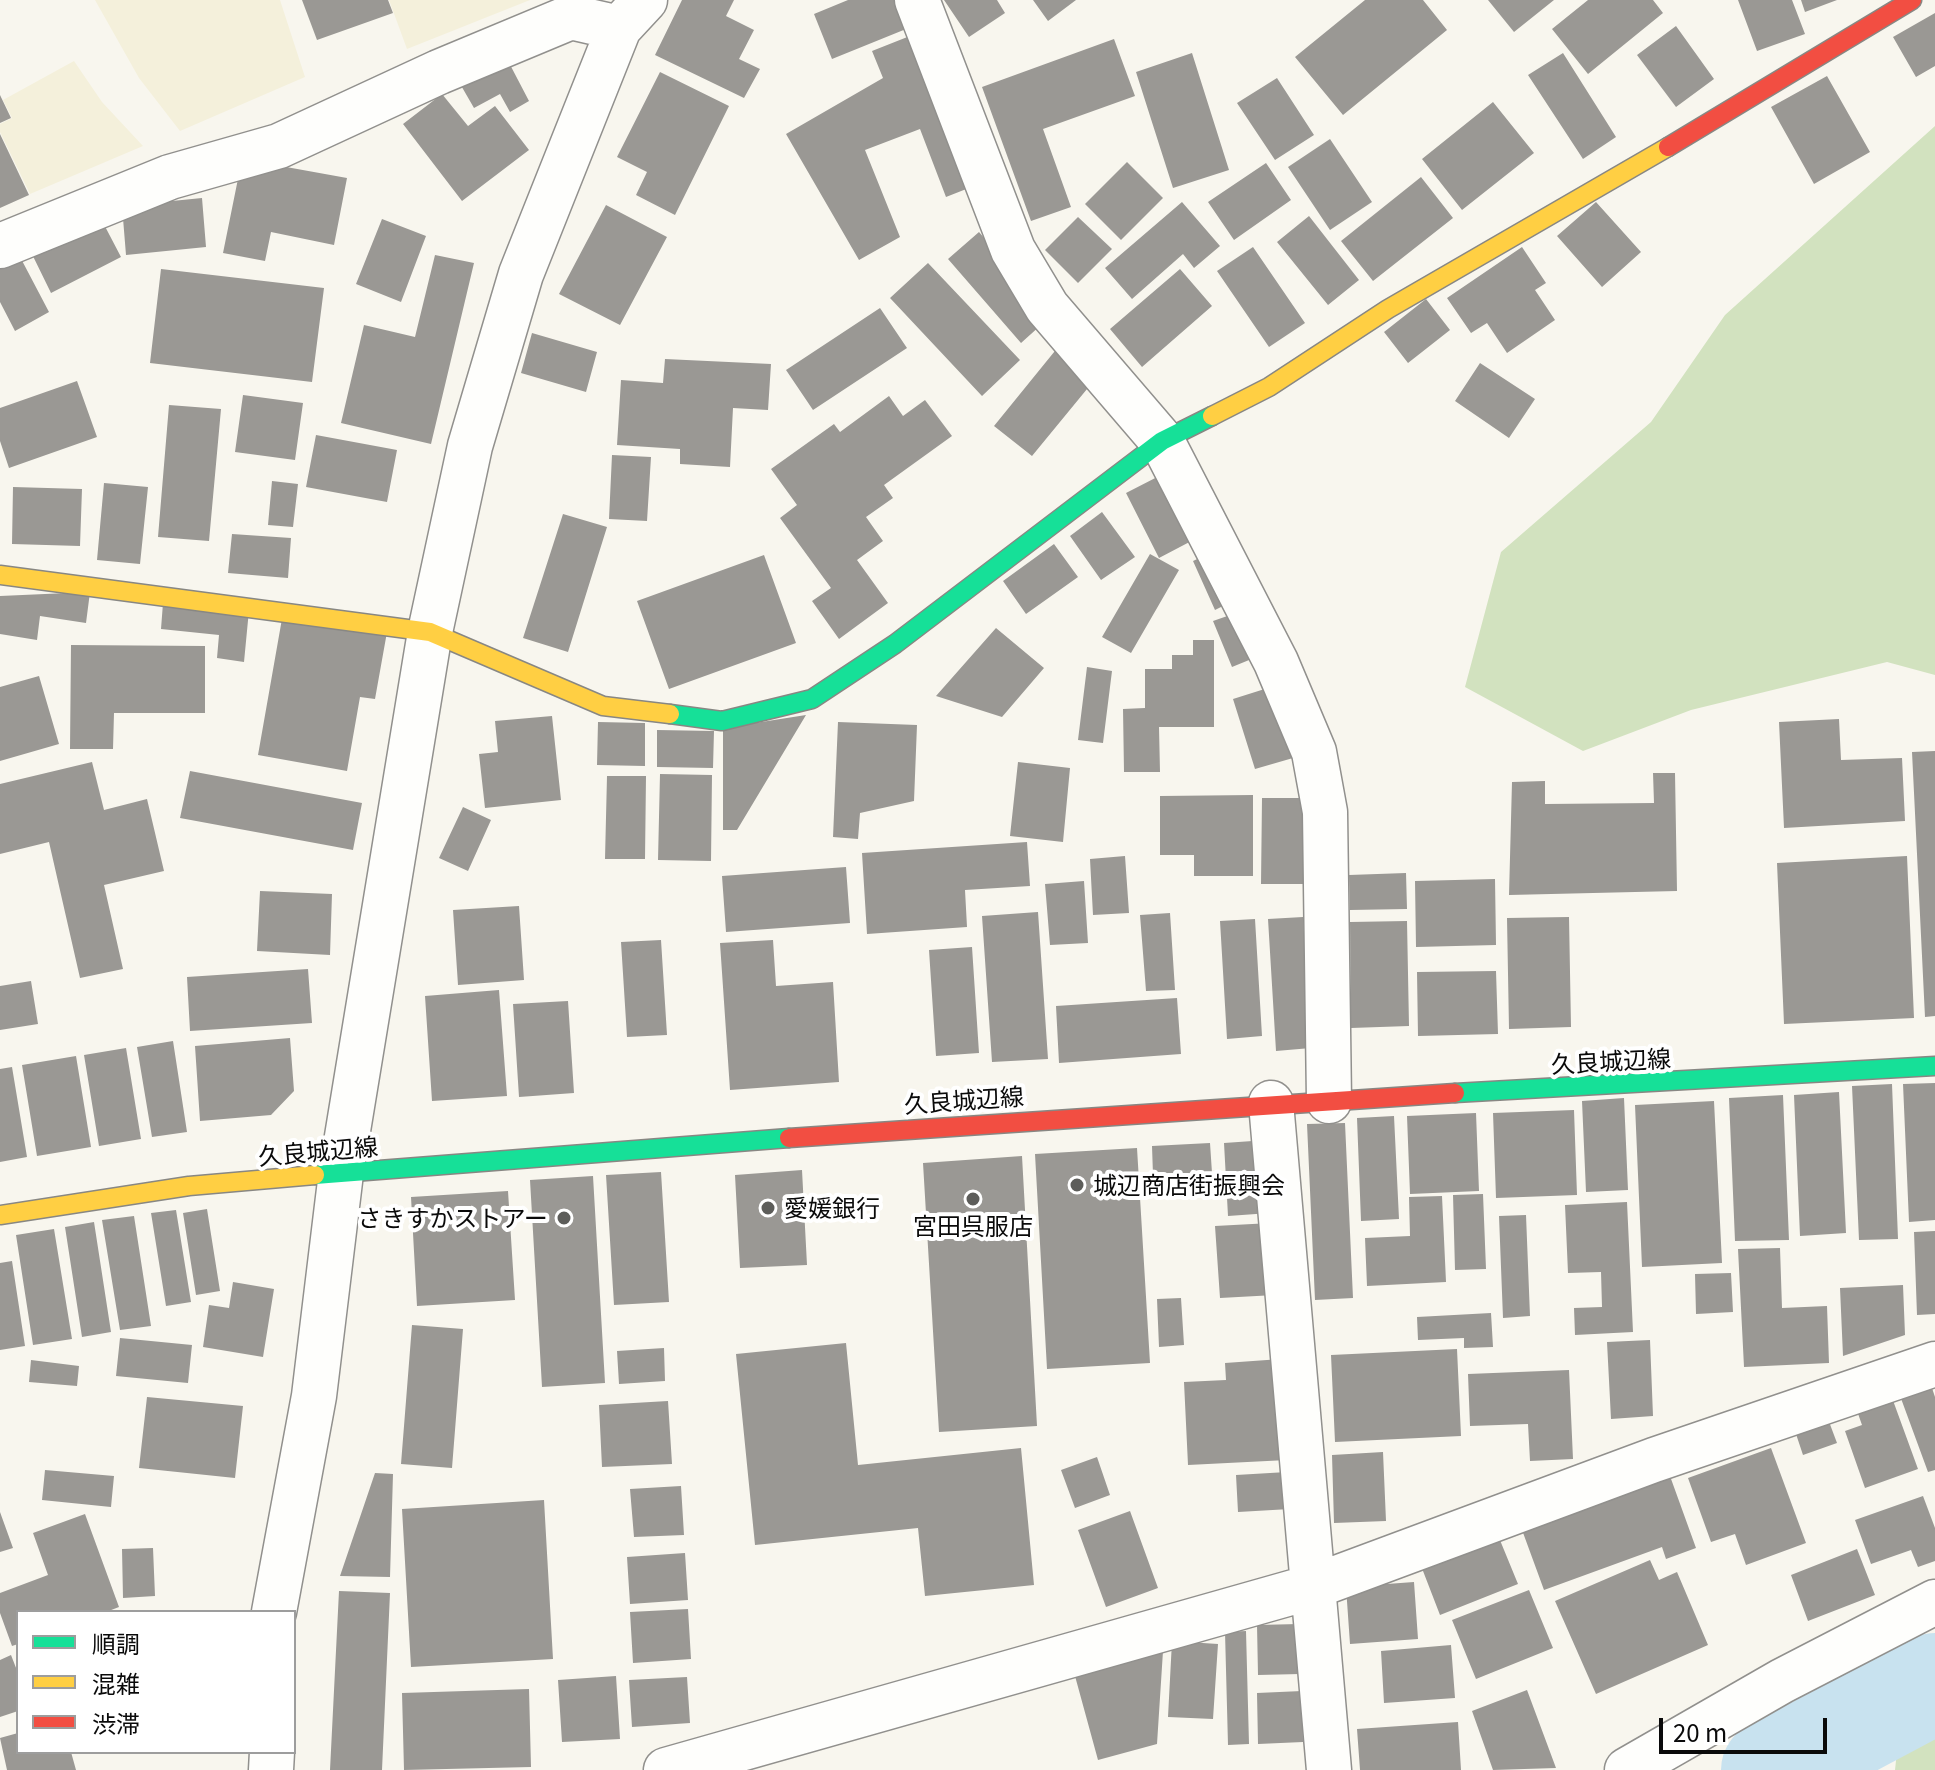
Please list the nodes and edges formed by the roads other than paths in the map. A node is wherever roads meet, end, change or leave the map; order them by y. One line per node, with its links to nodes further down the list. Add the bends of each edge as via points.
1 (917, 0): 5 (street, via 1013,250 1047,307)
2 (1912, 0): 5 (street, via 1388,309 1269,387)
3 (632, 14): 4 (street, via 571,17 279,146 170,177); 7 (street, via 521,274 470,446)
4 (0, 246)
5 (1162, 441): 7 (street, via 895,644 812,699 722,721 603,706); 9 (street, via 1276,662 1314,752 1325,812)
6 (0, 575): 7 (street)
7 (430, 632): 11 (street)
8 (1935, 1066): 9 (street, 久良城辺線)
9 (1329, 1101): 10 (street, 久良城辺線)
10 (1271, 1103): 11 (street, 久良城辺線); 14 (street)
11 (341, 1173): 12 (street, 久良城辺線, via 189,1186); 16 (street, via 314,1396)
12 (0, 1215)
13 (1935, 1364): 14 (street, via 1654,1460)
14 (1315, 1586): 17 (street); 18 (street)
15 (1935, 1602): 19 (street)
16 (274, 1610)
17 (666, 1770)
18 (1329, 1770)
19 (1627, 1770)

